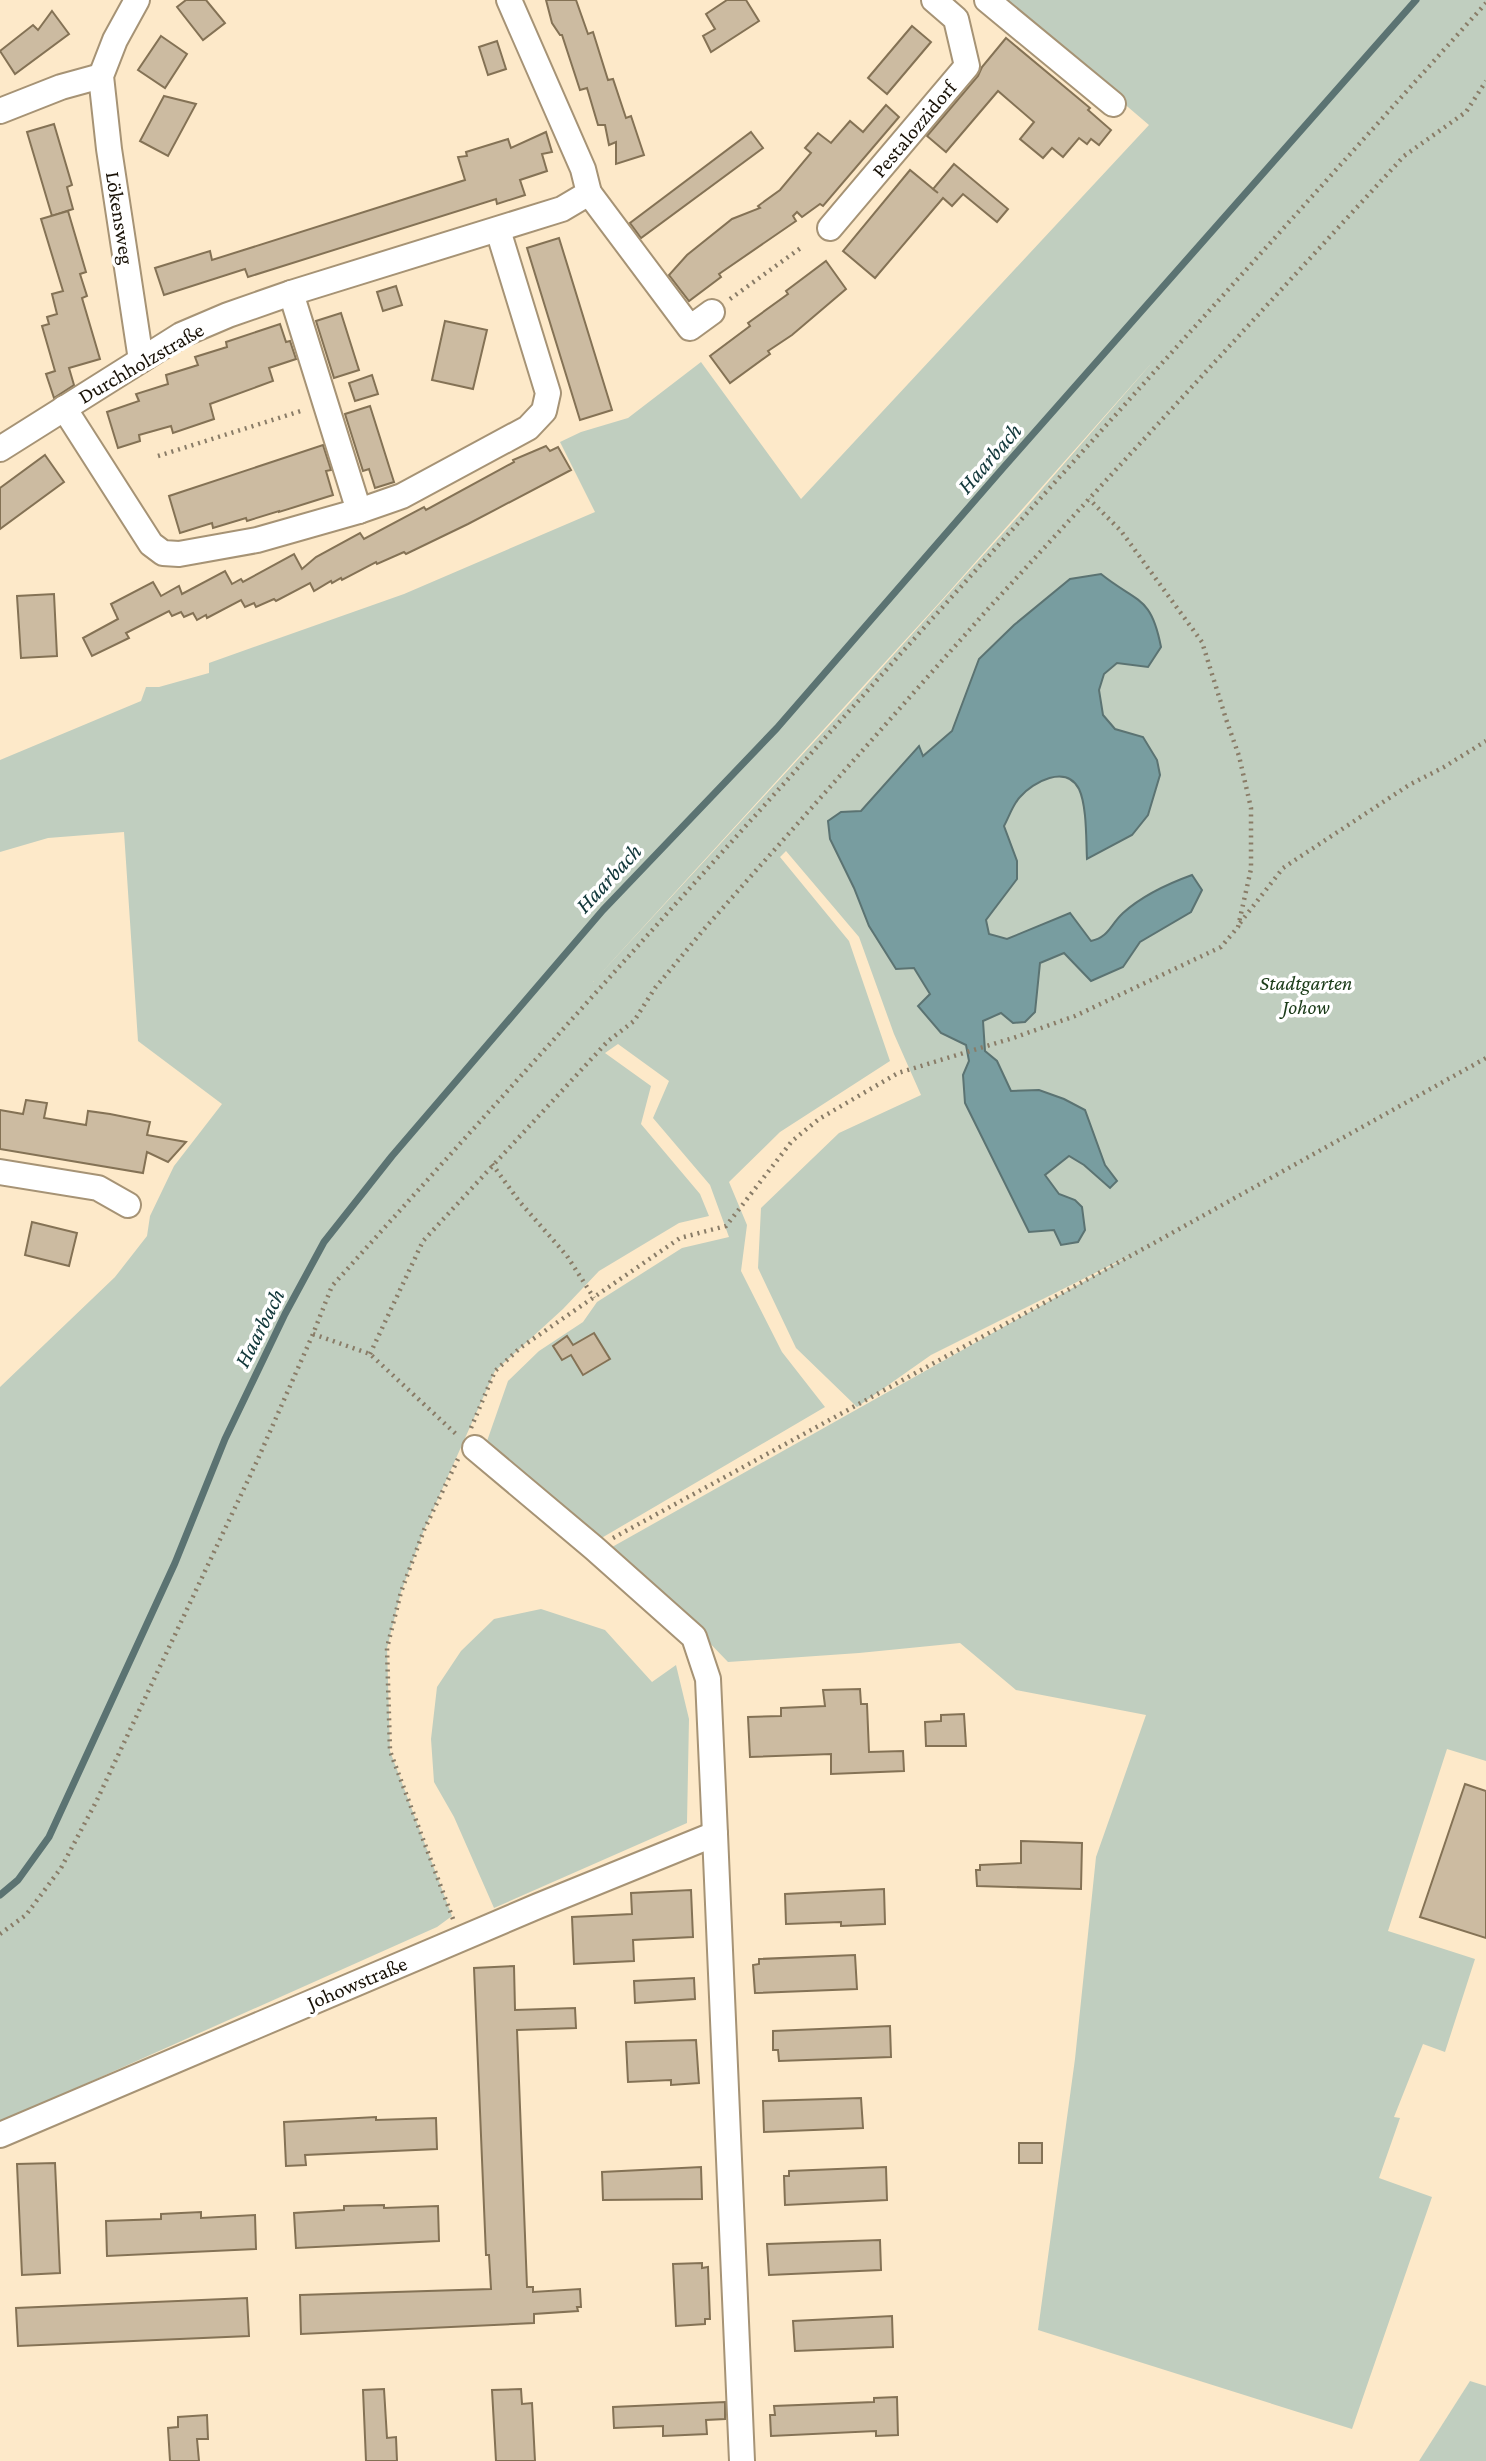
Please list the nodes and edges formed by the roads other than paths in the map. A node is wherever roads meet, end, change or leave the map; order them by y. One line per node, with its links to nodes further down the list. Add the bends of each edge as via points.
1 (137, 0): 7 (street, Lökensweg)
2 (509, 0): 10 (street, via 583,169)
3 (934, 0): 6 (street)
4 (978, 0): 6 (street)
5 (987, 0): 8 (street)
6 (956, 19): 11 (street, Pestalozzidorf, via 967,66)
7 (101, 76): 9 (street); 15 (street, Lökensweg)
8 (1113, 104)
9 (0, 111)
10 (589, 193): 12 (street, Durchholzstraße, via 562,209); 14 (street, via 690,328)
11 (830, 228)
12 (498, 230): 13 (street, Durchholzstraße); 18 (street, via 548,393 544,411 528,428 402,496)
13 (290, 293): 15 (street, Durchholzstraße, via 181,335); 18 (street)
14 (712, 312)
15 (141, 360): 16 (street, Durchholzstraße)
16 (64, 408): 17 (street, Durchholzstraße); 18 (street, via 151,544 163,553 257,540)
17 (0, 449)
18 (359, 511)
19 (0, 1172): 20 (street, via 98,1188)
20 (128, 1205)
21 (470, 1445): 22 (street, via 694,1637 708,1679)
22 (715, 1834): 23 (street, Johowstraße); 24 (street)
23 (0, 2134)
24 (742, 2461)

